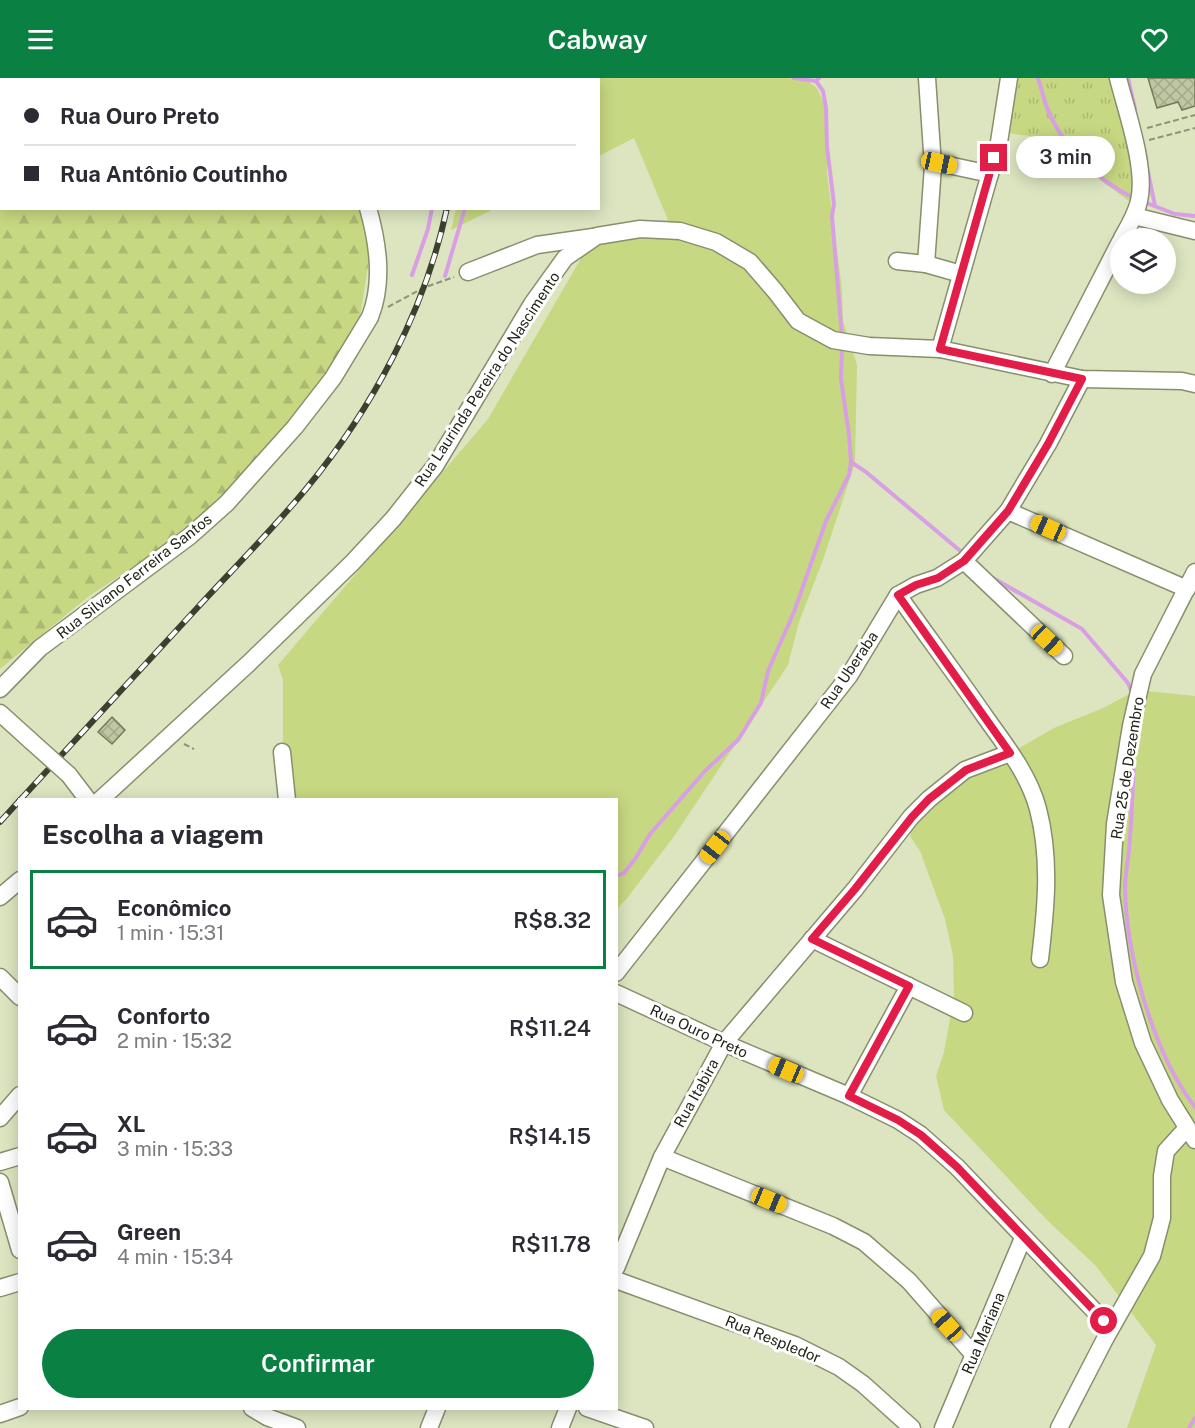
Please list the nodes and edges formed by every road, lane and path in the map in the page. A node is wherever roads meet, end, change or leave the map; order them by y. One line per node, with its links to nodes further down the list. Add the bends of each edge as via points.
1 (927, 78): 7 (street)
2 (1009, 78): 8 (street)
3 (1118, 78): 6 (street)
4 (1195, 115): 6 (path)
5 (1195, 128): 6 (path)
6 (1134, 138): 10 (street, via 1141,180)
7 (933, 166): 8 (street, via 939,163); 16 (street)
8 (990, 174): 18 (street)
9 (369, 210): 19 (street, Rua Silvano Ferreira Santos, via 376,234 378,262)
10 (1134, 216): 11 (street); 12 (street)
11 (1128, 228)
12 (1195, 231)
13 (597, 236): 17 (street, via 537,245); 20 (street, Rua Laurinda Pereira do Nascimento, via 640,229 680,231 716,242 750,262 798,321 814,331 833,340 869,346); 35 (street, Rua Laurinda Pereira do Nascimento, via 565,258 532,304 435,466 393,519 249,663)
14 (897, 261): 16 (street)
15 (1110, 261): 21 (street)
16 (926, 264): 18 (street)
17 (468, 272): 19 (path, via 423,288)
18 (961, 274): 20 (street)
19 (370, 316): 30 (street, Rua Silvano Ferreira Santos, via 327,386 296,427 226,504 190,536 40,648)
20 (940, 349): 21 (street, Rua Laurinda Pereira do Nascimento)
21 (1054, 368): 22 (street, Rua Laurinda Pereira do Nascimento)
22 (1082, 379): 23 (street, Rua Laurinda Pereira do Nascimento); 24 (street)
23 (1195, 384)
24 (1008, 511): 25 (street); 27 (street)
25 (964, 561): 28 (street, via 938,578); 29 (street)
26 (1195, 572): 27 (street, Rua 25 de Dezembro)
27 (1186, 590): 51 (street, Rua 25 de Dezembro, via 1143,674 1115,824 1111,895 1124,982 1143,1043)
28 (898, 595): 33 (street); 41 (street, Rua Uberaba, via 849,676)
29 (1064, 656)
30 (0, 689)
31 (0, 713): 34 (street, bridge, via 69,775)
32 (282, 752): 36 (street)
33 (1010, 753): 39 (street, Rua Itabira, via 966,770 929,799); 40 (street, via 1028,781 1044,837 1047,870)
34 (86, 798)
35 (102, 798)
36 (287, 798)
37 (11, 888): 38 (street)
38 (0, 904)
39 (812, 939): 43 (street); 47 (street, Rua Itabira)
40 (1040, 959)
41 (618, 970)
42 (0, 978): 45 (street)
43 (909, 986): 46 (street); 48 (street)
44 (618, 994): 47 (street, Rua Ouro Preto)
45 (18, 995)
46 (964, 1013)
47 (724, 1043): 48 (street, Rua Ouro Preto); 53 (street, Rua Itabira)
48 (849, 1096): 56 (street, Rua Ouro Preto, via 921,1135 957,1167)
49 (18, 1097): 50 (street)
50 (0, 1118)
51 (1191, 1134): 62 (street, via 1166,1151 1161,1176 1162,1218 1152,1256)
52 (18, 1157): 54 (street)
53 (662, 1157): 58 (street, Rua Itabira); 63 (street, via 864,1242 909,1281)
54 (0, 1162)
55 (0, 1182): 57 (street)
56 (1023, 1238): 62 (street, Rua Ouro Preto, via 1104,1321); 63 (street, Rua Mariana)
57 (18, 1243)
58 (618, 1263)
59 (618, 1281): 74 (street, Rua Respledor, via 804,1350 839,1367)
60 (18, 1283): 61 (street)
61 (0, 1288)
62 (1106, 1337): 76 (street)
63 (973, 1354): 75 (street, Rua Mariana)
64 (18, 1408): 69 (street)
65 (255, 1410): 70 (street)
66 (436, 1410): 71 (street)
67 (567, 1410): 72 (street)
68 (593, 1410): 73 (street)
69 (0, 1414)
70 (297, 1428)
71 (429, 1428)
72 (560, 1428)
73 (645, 1428)
74 (912, 1428)
75 (943, 1428)
76 (1059, 1428)

